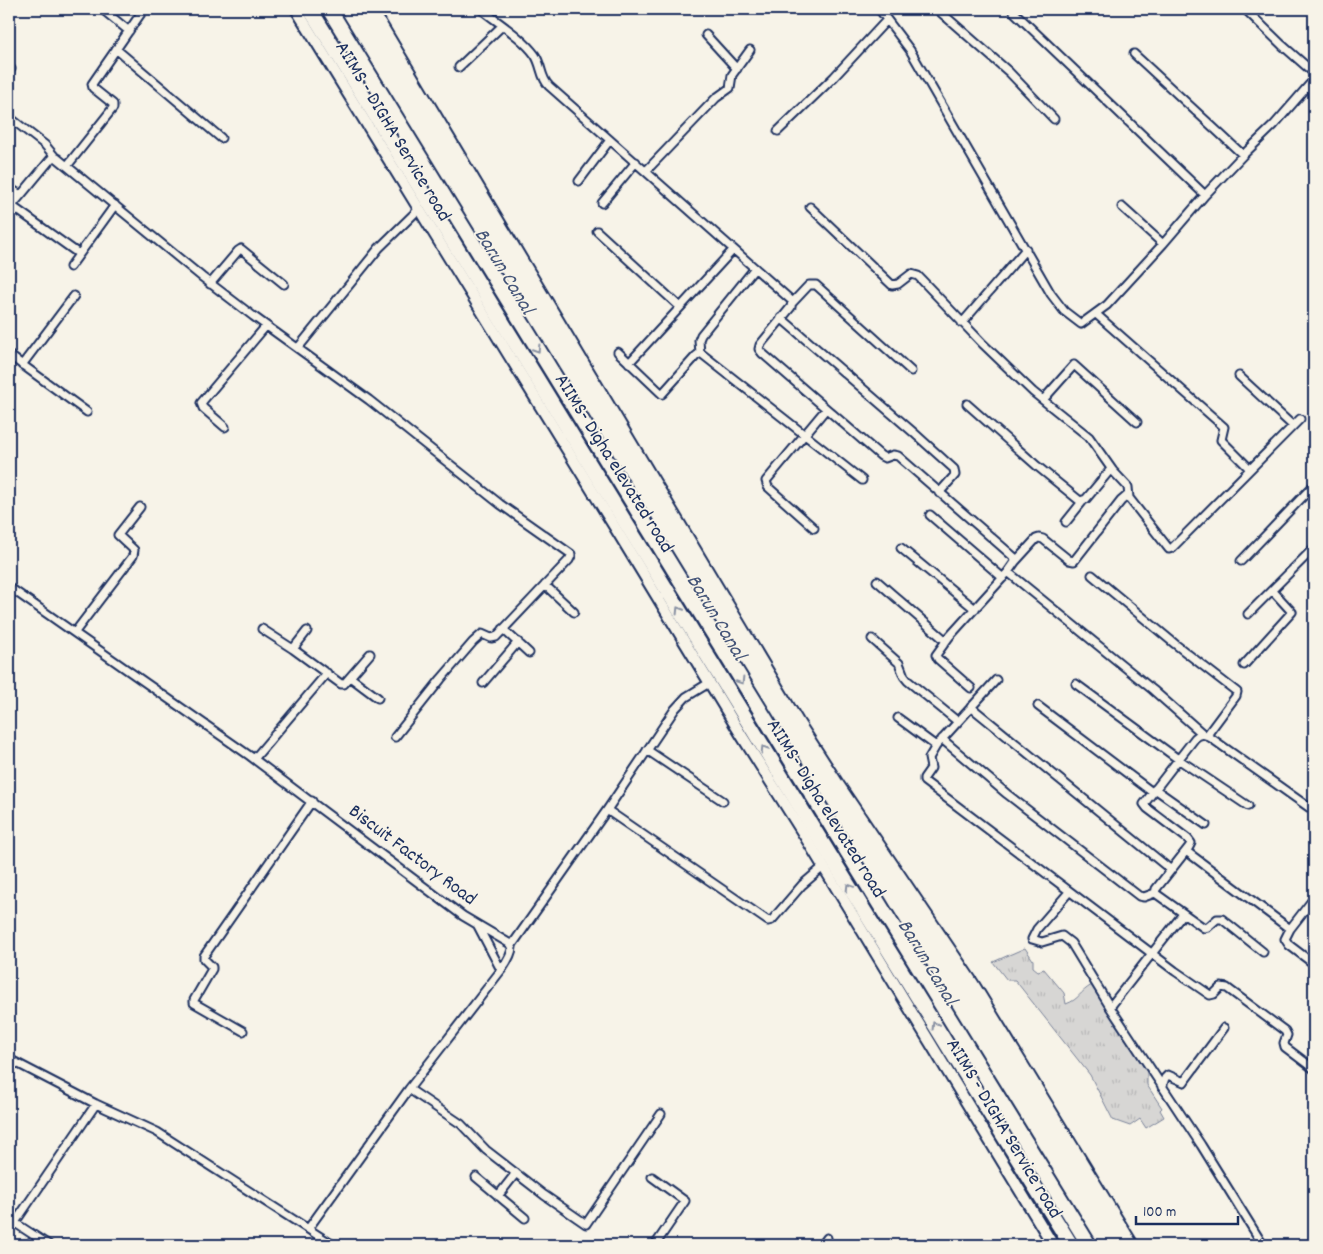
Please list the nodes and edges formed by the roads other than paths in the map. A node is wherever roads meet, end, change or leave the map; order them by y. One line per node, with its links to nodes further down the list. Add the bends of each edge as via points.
1 (102, 9): 13 (street)
2 (144, 9): 13 (street)
3 (296, 9): 41 (main road, AIIMS - DIGHA Service road)
4 (310, 9): 173 (highway, AIIMS- Digha elevated road, one-way to 4)
5 (329, 9): 174 (highway, AIIMS- Digha elevated road, one-way to 174)
6 (481, 9): 12 (street)
7 (878, 9): 11 (street)
8 (937, 9): 23 (street, via 1008,72)
9 (1245, 9): 20 (street)
10 (1014, 12): 35 (street)
11 (886, 21): 24 (street); 44 (street, via 907,45)
12 (502, 26): 18 (street); 26 (street, via 535,55 546,83)
13 (128, 31): 15 (street)
14 (706, 35): 19 (street)
15 (116, 49): 25 (street); 30 (street, via 92,85 114,106)
16 (750, 50): 19 (street)
17 (1134, 54): 27 (street)
18 (459, 67)
19 (737, 68): 31 (street, via 731,77 730,88 716,98)
20 (1314, 73)
21 (1314, 81): 27 (street)
22 (9, 117): 28 (street)
23 (1054, 119)
24 (778, 131)
25 (221, 138)
26 (610, 140): 29 (street); 32 (street)
27 (1242, 155): 35 (street)
28 (55, 157): 30 (street); 34 (street)
29 (636, 162): 31 (street); 36 (street)
30 (67, 166): 37 (street)
31 (646, 171): 45 (street)
32 (579, 181)
33 (9, 188): 34 (street)
34 (21, 195): 40 (street)
35 (1205, 195): 43 (street)
36 (602, 203)
37 (115, 205): 46 (street); 49 (street)
38 (810, 207): 56 (street, via 892,284 898,284 911,274 916,275)
39 (1122, 207): 43 (street)
40 (10, 208): 46 (street)
41 (419, 209): 58 (street, via 379,248); 114 (main road, AIIMS - DIGHA Service road)
42 (597, 231): 53 (street)
43 (1163, 244): 54 (street)
44 (1026, 249): 54 (street, via 1064,311 1081,324); 56 (street)
45 (733, 250): 48 (street); 53 (street)
46 (79, 254): 47 (street)
47 (70, 267)
48 (755, 268): 52 (street); 60 (street, via 701,335)
49 (210, 284): 50 (street, via 241,249); 57 (street)
50 (284, 284)
51 (74, 296): 63 (street)
52 (793, 302): 55 (street); 64 (street, via 809,286 816,285)
53 (680, 308): 62 (street)
54 (1096, 314): 76 (street, via 1224,427 1221,440)
55 (781, 318): 68 (street, via 761,343 760,351); 79 (street, via 955,471)
56 (962, 323): 66 (street)
57 (266, 326): 58 (street); 73 (street, via 201,403)
58 (298, 348): 93 (street, via 500,504 571,554)
59 (618, 352): 62 (street)
60 (700, 354): 62 (street, via 662,394); 74 (street)
61 (9, 356): 63 (street)
62 (629, 363)
63 (22, 365): 69 (street)
64 (911, 372)
65 (1240, 376): 72 (street)
66 (1043, 400): 71 (street, via 1074,365); 75 (street, via 1084,432)
67 (967, 404): 81 (street)
68 (826, 408): 74 (street); 79 (street, via 881,456 886,458 895,454)
69 (87, 412)
70 (1300, 419): 72 (street)
71 (1137, 422)
72 (1293, 426): 76 (street)
73 (225, 427)
74 (805, 435): 77 (street); 85 (street, via 768,476 766,483)
75 (1111, 469): 80 (street, via 1128,487); 81 (street)
76 (1250, 469): 80 (street, via 1170,549)
77 (862, 480)
78 (1314, 485): 88 (street)
79 (939, 493): 89 (street, via 1014,557)
80 (1128, 495): 89 (street, via 1074,561 1039,538)
81 (1082, 502): 84 (street)
82 (140, 507): 102 (street, via 118,535 134,550 133,556)
83 (930, 515): 90 (street)
84 (1066, 522)
85 (814, 528)
86 (901, 548): 96 (street)
87 (1314, 548): 95 (street)
88 (1241, 561)
89 (1015, 562): 90 (street)
90 (1005, 575): 96 (street); 122 (street, via 1153,690)
91 (1092, 575): 122 (street, via 1237,692)
92 (877, 581): 104 (street)
93 (545, 585): 97 (street); 100 (street)
94 (9, 587): 102 (street, Biscuit Factory Road)
95 (1272, 590): 98 (street); 109 (street, via 1292,614)
96 (975, 609): 104 (street)
97 (574, 612)
98 (1248, 614)
99 (262, 629): 106 (street)
100 (503, 629): 105 (street); 123 (street, via 494,639 482,634 479,636)
101 (307, 631): 106 (street)
102 (75, 632): 127 (street, Biscuit Factory Road)
103 (872, 639): 121 (street, via 899,663 908,681)
104 (946, 641): 116 (street, via 936,658)
105 (518, 642): 107 (street); 113 (street)
106 (294, 649): 110 (street)
107 (529, 653)
108 (370, 654): 111 (street)
109 (1244, 665)
110 (327, 672): 111 (street, via 342,684); 127 (street)
111 (350, 677): 117 (street)
112 (996, 680): 119 (street)
113 (483, 683)
114 (710, 684): 126 (street, via 681,702); 137 (main road, AIIMS - DIGHA Service road)
115 (1076, 684): 128 (street)
116 (971, 688)
117 (378, 698)
118 (1038, 706): 129 (street)
119 (971, 707): 121 (street); 138 (street)
120 (898, 718): 125 (street)
121 (958, 721): 124 (street)
122 (1205, 735): 128 (street, via 1195,738); 134 (street)
123 (395, 737)
124 (942, 739): 125 (street); 140 (street, via 1007,794 1139,896)
125 (936, 746): 139 (street, via 929,758 932,766 924,778 925,783)
126 (647, 750): 131 (street); 133 (street)
127 (254, 759): 130 (street, Biscuit Factory Road)
128 (1178, 759): 129 (street); 132 (street)
129 (1154, 790): 135 (street); 136 (street, via 1145,806 1190,841)
130 (312, 801): 144 (street, Biscuit Factory Road); 153 (street, via 204,956 212,970 194,1003)
131 (722, 801)
132 (1248, 806)
133 (607, 810): 137 (street, via 768,921); 146 (street)
134 (1314, 811)
135 (1206, 825)
136 (1186, 851): 138 (street); 145 (street)
137 (823, 866): 172 (main road, AIIMS - DIGHA Service road)
138 (1171, 870): 140 (street, via 1154,890)
139 (1069, 892): 148 (street); 151 (street, via 1036,929 1032,939 1042,942 1058,936 1068,940)
140 (1155, 893): 143 (street)
141 (1314, 898): 142 (street)
142 (1312, 906): 145 (street)
143 (1183, 914): 147 (street, via 1204,928 1222,919); 148 (street)
144 (478, 926): 146 (street, Biscuit Factory Road); 150 (street)
145 (1290, 929): 149 (street, via 1286,943)
146 (512, 945): 150 (street)
147 (1263, 952)
148 (1150, 954): 151 (street); 155 (street, via 1210,995 1222,987 1227,988 1285,1031 1285,1047)
149 (1314, 964)
150 (501, 970): 157 (street)
151 (1110, 1007): 156 (street)
152 (1224, 1028): 156 (street, via 1184,1082 1168,1075)
153 (243, 1030)
154 (9, 1059): 158 (street)
155 (1314, 1069)
156 (1162, 1086): 175 (street)
157 (409, 1089): 160 (street, via 461,1124); 166 (street)
158 (96, 1104): 165 (street); 166 (street, via 157,1132)
159 (661, 1114): 160 (street, via 586,1224)
160 (516, 1173): 163 (street)
161 (476, 1177): 163 (street)
162 (652, 1177): 170 (street, via 685,1202)
163 (498, 1196): 164 (street)
164 (525, 1218)
165 (11, 1221): 168 (street)
166 (308, 1228): 169 (street)
167 (827, 1238): 171 (street)
168 (49, 1245)
169 (333, 1245)
170 (655, 1245)
171 (822, 1245)
172 (1053, 1245)
173 (1071, 1245)
174 (1089, 1245)
175 (1263, 1245)

